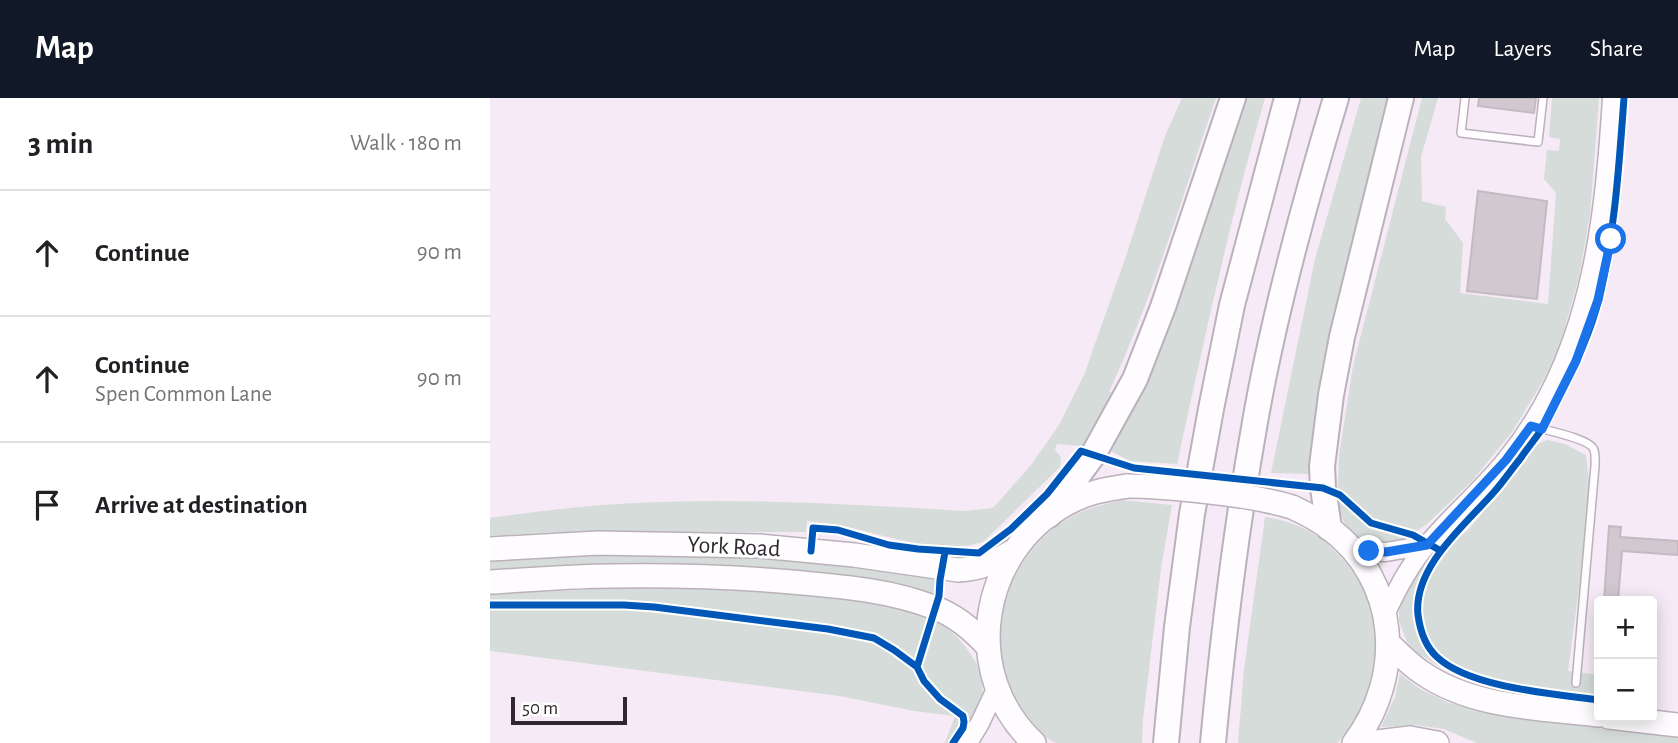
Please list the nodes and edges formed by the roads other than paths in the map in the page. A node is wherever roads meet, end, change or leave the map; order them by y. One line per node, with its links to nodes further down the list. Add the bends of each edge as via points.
1 (1233, 98): 9 (highway, via 1135,379 1093,455)
2 (1287, 98): 26 (highway, via 1232,305 1211,409 1192,514)
3 (1336, 98): 27 (highway, via 1278,314 1255,420 1224,629)
4 (1401, 98): 10 (highway, via 1331,396 1322,466)
5 (1465, 98): 6 (lane, via 1461,133 1538,142)
6 (1543, 98)
7 (1612, 98): 8 (street, via 1592,270 1573,339)
8 (1531, 426): 12 (street, via 1506,460); 19 (lane, via 1587,443 1595,455)
9 (1049, 515): 10 (highway, bridge, via 1086,495 1149,486 1270,500); 14 (highway)
10 (1329, 528): 11 (highway)
11 (1348, 545): 12 (street, via 1386,552); 16 (highway, via 1371,578)
12 (1427, 545): 16 (street)
13 (490, 548): 14 (highway, York Road, via 598,543 760,546 958,570 986,566)
14 (1015, 550): 18 (highway, via 991,603)
15 (490, 583): 18 (highway, York Road, via 611,576 836,586 935,607 975,632)
16 (1385, 615): 17 (highway)
17 (1388, 643): 21 (highway, via 1422,673 1461,692 1486,700); 28 (highway, via 1380,698)
18 (988, 647): 20 (highway)
19 (1576, 683)
20 (997, 687): 24 (street); 25 (highway, via 1016,723)
21 (1594, 715)
22 (1652, 722): 23 (highway)
23 (1678, 725)
24 (968, 743)
25 (1034, 743)
26 (1166, 743)
27 (1213, 743)
28 (1354, 743)
29 (1370, 743): 30 (highway, via 1410,738)
30 (1437, 743)

